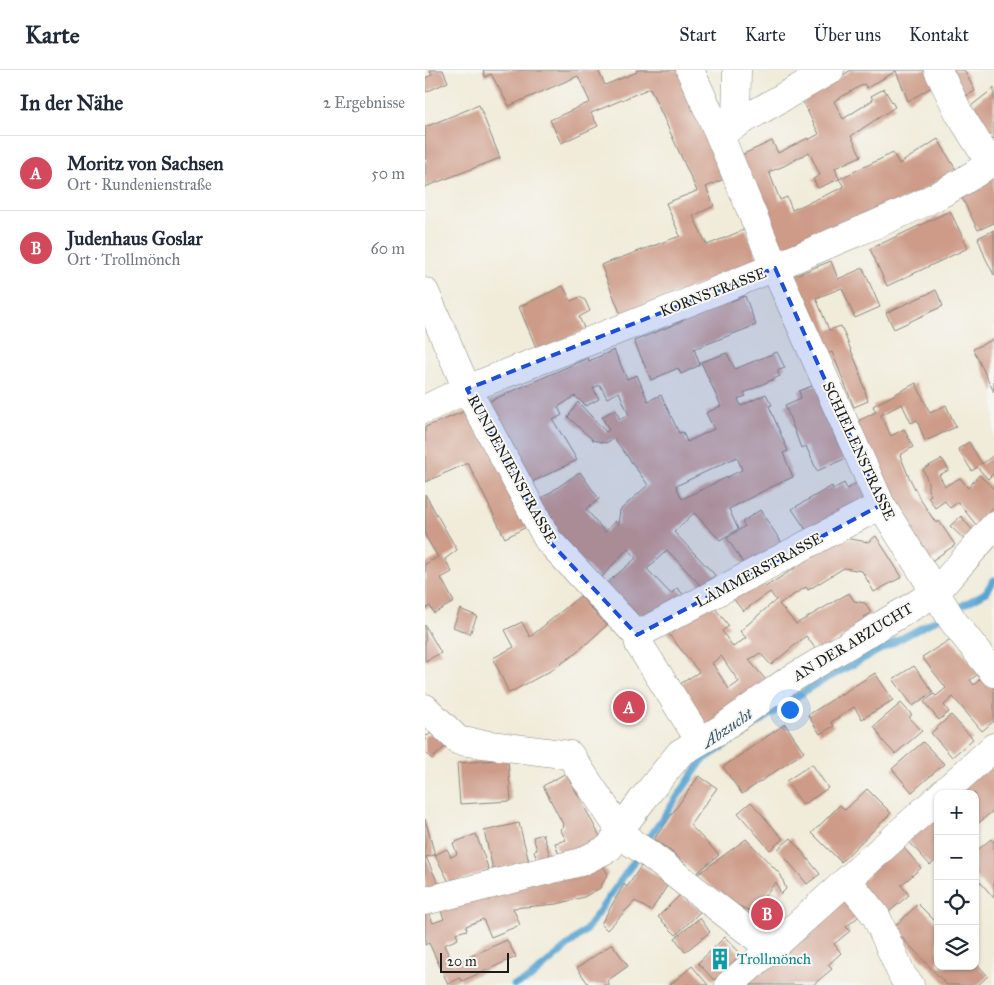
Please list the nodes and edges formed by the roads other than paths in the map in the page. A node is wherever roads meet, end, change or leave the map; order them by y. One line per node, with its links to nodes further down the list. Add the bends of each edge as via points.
1 (690, 70): 5 (street, SCHIELENSTRASSE)
2 (737, 70): 5 (street)
3 (830, 70): 5 (street)
4 (938, 70): 6 (street, via 959,113)
5 (727, 129): 7 (street, SCHIELENSTRASSE)
6 (992, 161): 7 (street, KORNSTRASSE, via 925,203)
7 (775, 268): 9 (street, KORNSTRASSE); 11 (street, SCHIELENSTRASSE)
8 (425, 292): 9 (street, RUNDENIENSTRASSE)
9 (467, 389): 10 (street, KORNSTRASSE); 14 (street, RUNDENIENSTRASSE, via 548,540)
10 (425, 409)
11 (881, 505): 13 (street, SCHIELENSTRASSE); 14 (street, LÄMMERSTRASSE)
12 (994, 526): 13 (street, AN DER ABZUCHT)
13 (943, 606): 15 (street, SCHIELENSTRASSE); 17 (street, AN DER ABZUCHT, via 786,682 721,730)
14 (637, 635): 17 (street, RUNDENIENSTRASSE, via 639,644)
15 (994, 673)
16 (425, 708): 21 (street, via 459,740 570,755)
17 (700, 740): 21 (street, AN DER ABZUCHT, via 680,753)
18 (994, 747): 19 (street)
19 (946, 790)
20 (934, 802): 22 (street)
21 (633, 842): 23 (street, AN DER ABZUCHT, via 609,848 581,862); 24 (street)
22 (847, 880): 24 (street); 26 (street, via 876,916 903,977)
23 (425, 900)
24 (771, 949): 25 (street)
25 (729, 985)
26 (910, 985)

